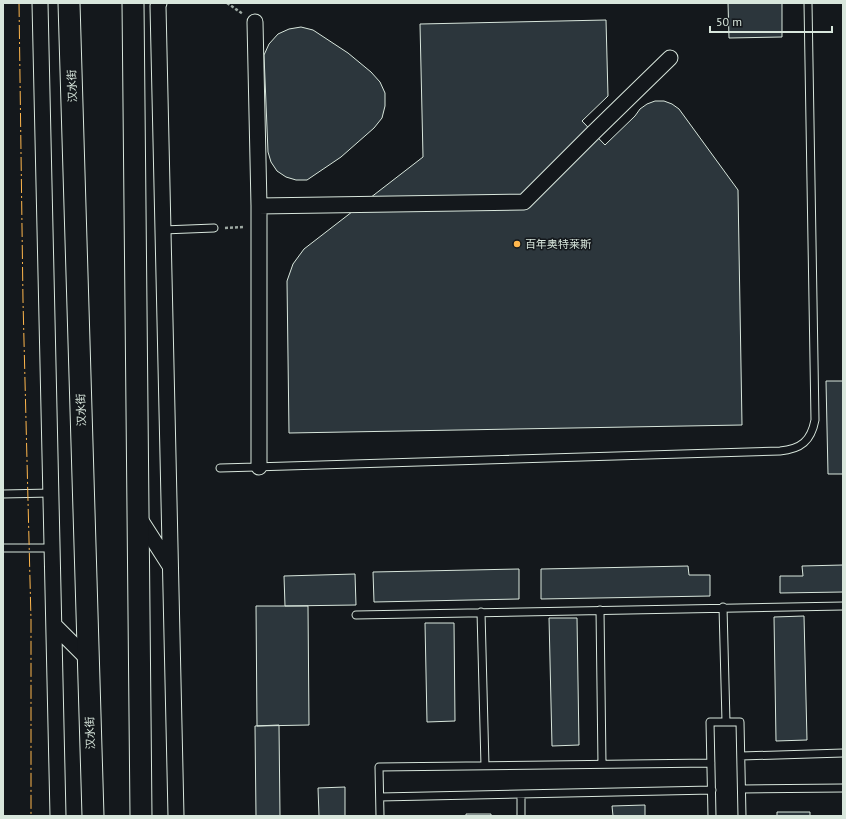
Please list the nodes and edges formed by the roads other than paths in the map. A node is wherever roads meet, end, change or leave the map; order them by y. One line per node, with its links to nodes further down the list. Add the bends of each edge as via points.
1 (40, 3): 13 (street)
2 (69, 3): 25 (main road, 汉水街)
3 (133, 3): 15 (main road)
4 (159, 3): 10 (street)
5 (808, 3): 11 (lane, via 815,420 808,439 800,446 780,451)
6 (255, 22): 8 (street)
7 (670, 58): 8 (street, via 524,202)
8 (258, 206): 11 (street)
9 (214, 228): 10 (lane)
10 (163, 230): 18 (street)
11 (259, 467): 12 (lane)
12 (220, 468)
13 (51, 493): 14 (lane); 17 (street)
14 (3, 494)
15 (138, 516): 18 (street); 39 (main road)
16 (3, 548): 17 (lane)
17 (52, 548): 24 (street)
18 (170, 567): 40 (street)
19 (843, 606): 20 (lane)
20 (723, 607): 21 (lane); 26 (lane)
21 (600, 610): 22 (lane); 30 (lane)
22 (481, 612): 23 (lane); 31 (lane)
23 (356, 615)
24 (54, 625): 25 (street); 37 (street)
25 (88, 659): 38 (main road, 汉水街)
26 (726, 722): 28 (lane, via 740,722); 29 (lane, via 710,722)
27 (843, 753): 28 (lane)
28 (741, 756): 33 (lane)
29 (711, 763): 30 (lane); 34 (lane)
30 (602, 764): 31 (lane)
31 (485, 766): 36 (lane, via 379,767)
32 (843, 788): 33 (lane)
33 (742, 789): 44 (lane)
34 (712, 790): 35 (lane); 43 (lane)
35 (521, 794): 36 (lane); 42 (lane)
36 (380, 797): 41 (lane)
37 (58, 816)
38 (93, 816)
39 (141, 816)
40 (176, 816)
41 (380, 816)
42 (521, 816)
43 (712, 816)
44 (742, 816)

